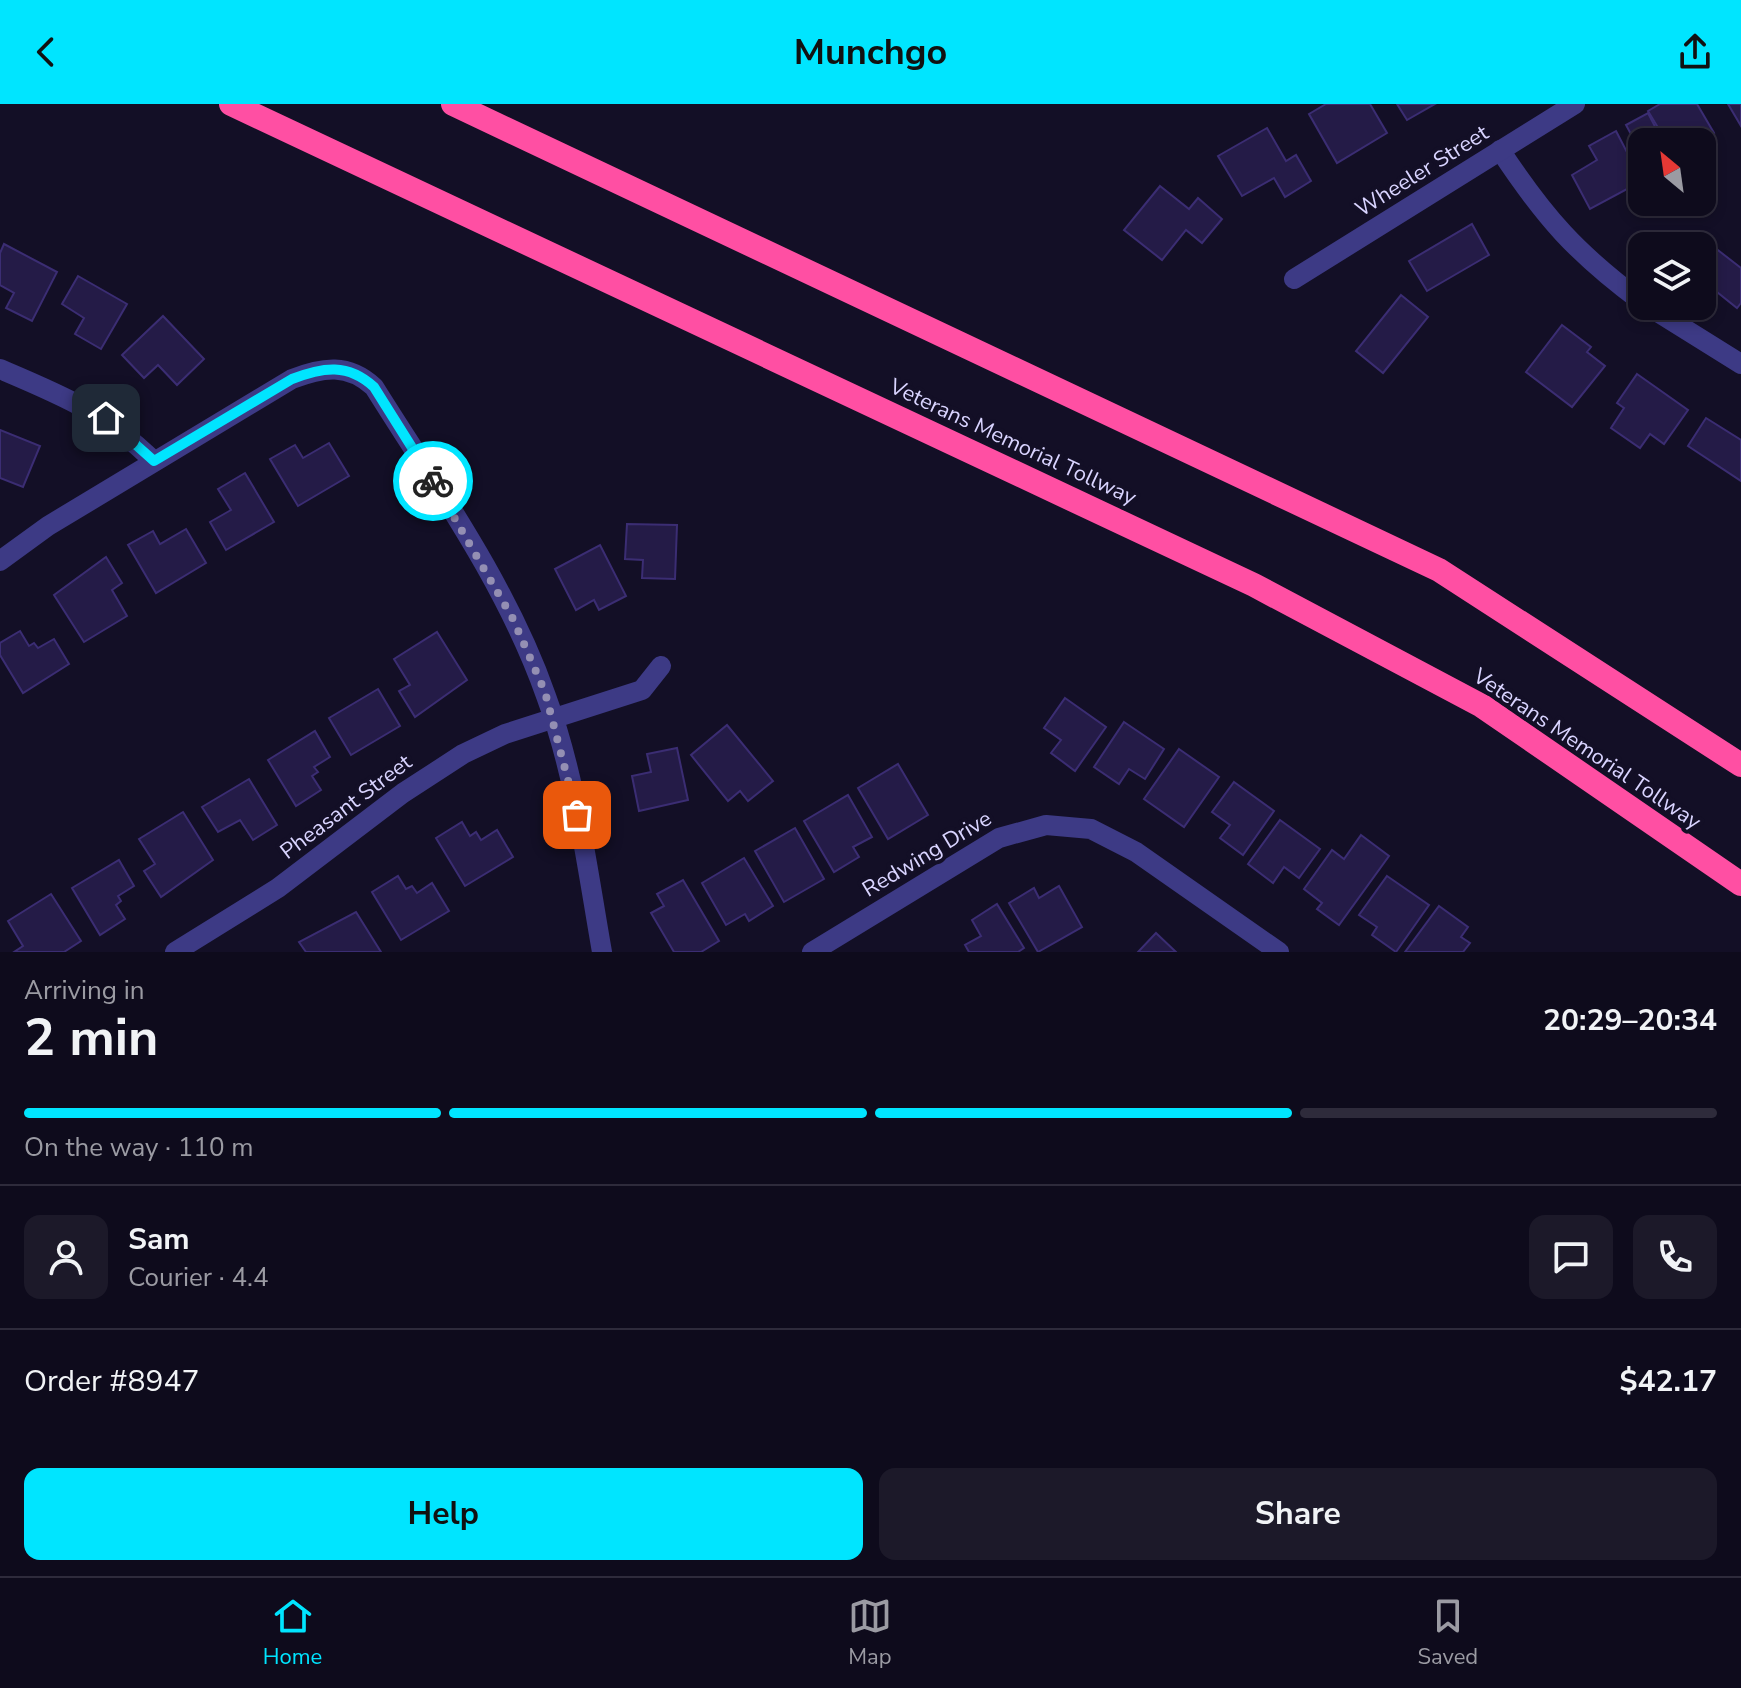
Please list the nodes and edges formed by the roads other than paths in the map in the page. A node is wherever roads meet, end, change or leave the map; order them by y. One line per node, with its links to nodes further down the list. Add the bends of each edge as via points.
1 (231, 104): 15 (highway, Veterans Memorial Tollway, via 1267,592 1482,706)
2 (453, 104): 14 (highway, via 1439,570)
3 (1575, 104): 4 (street, Wheeler Street)
4 (1500, 150): 5 (street, Wheeler Street); 6 (street, via 1540,211)
5 (1294, 279)
6 (1628, 291)
7 (1670, 320): 8 (street)
8 (1741, 364)
9 (0, 369): 10 (street, via 106,418)
10 (154, 461): 11 (street); 13 (street, via 314,370 337,367 362,376 457,519 513,619)
11 (0, 561)
12 (661, 666): 13 (street, Pheasant Street, via 642,690)
13 (554, 719): 16 (street, Pheasant Street, via 505,734 430,774 278,888); 17 (street)
14 (1741, 765)
15 (1741, 884)
16 (175, 952)
17 (602, 952)
18 (812, 952): 19 (street, Redwing Drive, via 999,838 1046,825 1091,829 1136,852)
19 (1279, 952)

